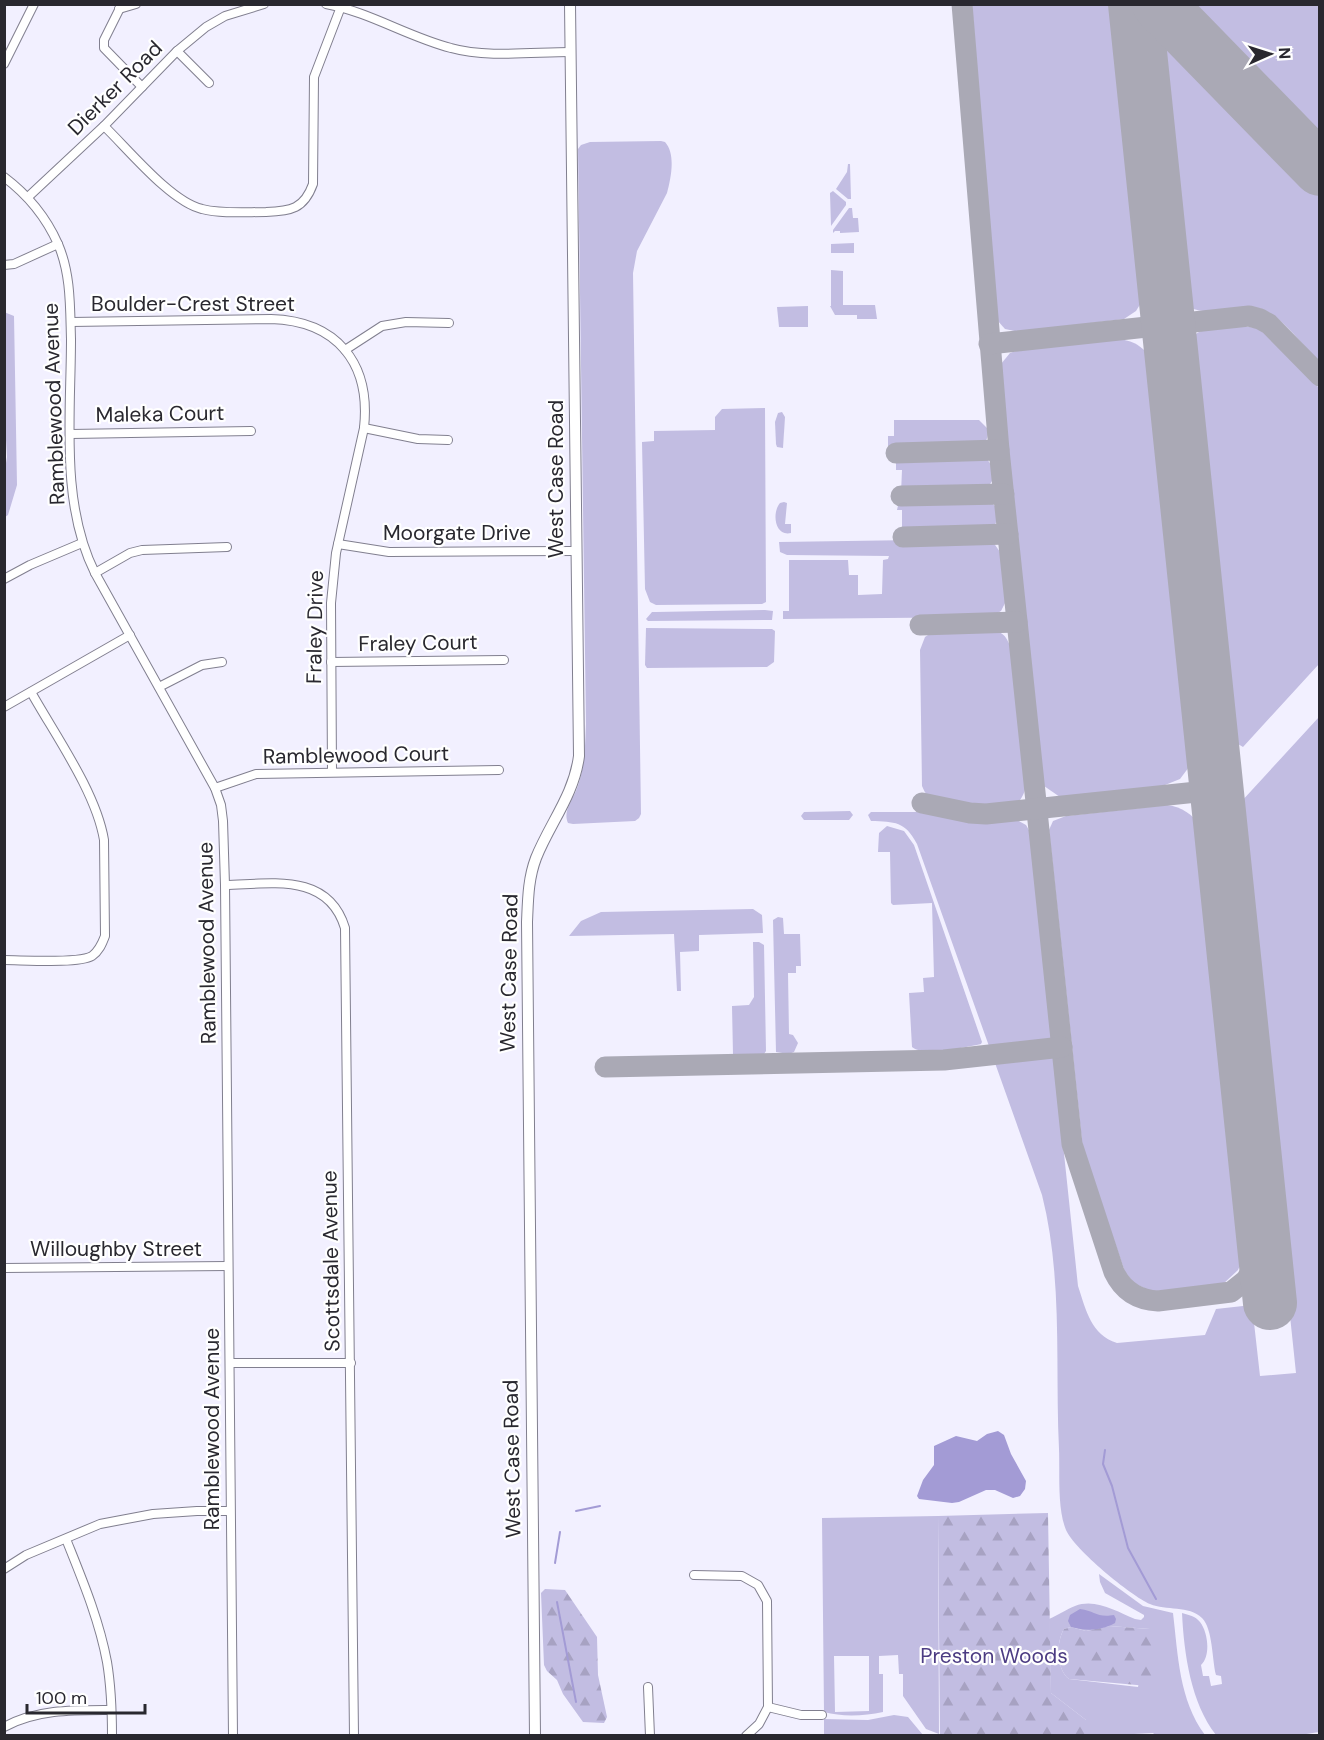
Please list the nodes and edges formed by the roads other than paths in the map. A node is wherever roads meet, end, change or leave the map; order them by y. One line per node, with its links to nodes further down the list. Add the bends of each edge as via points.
1 (34, 4): 10 (street)
2 (136, 4): 7 (street)
3 (264, 4): 8 (street, Dierker Road, via 225,16)
4 (326, 4): 6 (street)
5 (570, 4): 9 (main road, West Case Road)
6 (341, 6): 9 (street, via 462,51); 13 (street, via 314,77 311,191 291,210 200,209 172,194)
7 (120, 7): 12 (street, via 104,48)
8 (177, 51): 11 (street); 12 (street, Dierker Road)
9 (571, 52): 29 (main road, West Case Road)
10 (4, 64)
11 (210, 83)
12 (142, 87): 13 (street, Dierker Road)
13 (104, 126): 15 (street, Dierker Road)
14 (4, 177): 15 (street)
15 (28, 197): 16 (street, Ramblewood Avenue)
16 (58, 244): 17 (street); 18 (street, Ramblewood Avenue, via 65,264)
17 (4, 265)
18 (70, 322): 20 (street, Boulder-Crest Street, via 284,319 312,326); 24 (street, Ramblewood Avenue)
19 (449, 323): 20 (street, via 382,326)
20 (345, 350): 21 (street, Boulder-Crest Street, via 362,382)
21 (366, 414): 22 (street, Fraley Drive)
22 (364, 428): 25 (street, via 418,439); 27 (street, Fraley Drive)
23 (251, 431): 24 (street, Maleka Court)
24 (71, 434): 26 (street, Ramblewood Avenue, via 72,494)
25 (448, 440)
26 (82, 543): 30 (street, Ramblewood Avenue); 31 (street)
27 (338, 544): 29 (street, Moorgate Drive, via 388,552); 35 (street, Fraley Drive, via 331,594)
28 (227, 547): 30 (street, via 142,550)
29 (576, 551): 60 (main road, West Case Road, via 579,756 570,794 534,866 526,922)
30 (95, 573): 32 (street, Ramblewood Avenue)
31 (4, 579)
32 (130, 635): 36 (street, Ramblewood Avenue); 37 (street)
33 (504, 660): 35 (street, Fraley Court)
34 (222, 662): 36 (street, via 202,665)
35 (331, 662): 40 (street, Fraley Drive)
36 (159, 687): 41 (street, Ramblewood Avenue)
37 (31, 692): 38 (street); 43 (street, via 87,790 102,825 105,930 103,942 86,958)
38 (4, 707)
39 (500, 770): 40 (street, Ramblewood Court)
40 (332, 772): 41 (street, Ramblewood Court, via 256,774)
41 (215, 788): 42 (street, Ramblewood Avenue, via 223,821)
42 (225, 885): 44 (street, Ramblewood Avenue); 47 (street, Scottsdale Avenue, via 289,885 316,890 334,906 345,928)
43 (4, 960)
44 (228, 1266): 45 (street, Willoughby Street); 46 (street, Ramblewood Avenue)
45 (4, 1268)
46 (230, 1363): 47 (street); 48 (street, Ramblewood Avenue)
47 (351, 1363): 59 (street, Scottsdale Avenue)
48 (230, 1511): 49 (street, via 153,1514 100,1524); 58 (street, Ramblewood Avenue)
49 (66, 1539): 50 (street, via 26,1555); 54 (street, via 103,1644)
50 (4, 1569)
51 (694, 1575): 53 (street, via 742,1576 763,1592 768,1611)
52 (648, 1687): 61 (street)
53 (768, 1707): 55 (street, via 801,1715); 62 (street, via 759,1724)
54 (111, 1710): 56 (street, via 39,1714); 57 (street)
55 (822, 1715)
56 (4, 1727)
57 (112, 1736)
58 (233, 1736)
59 (354, 1736)
60 (535, 1736)
61 (650, 1736)
62 (746, 1736)

